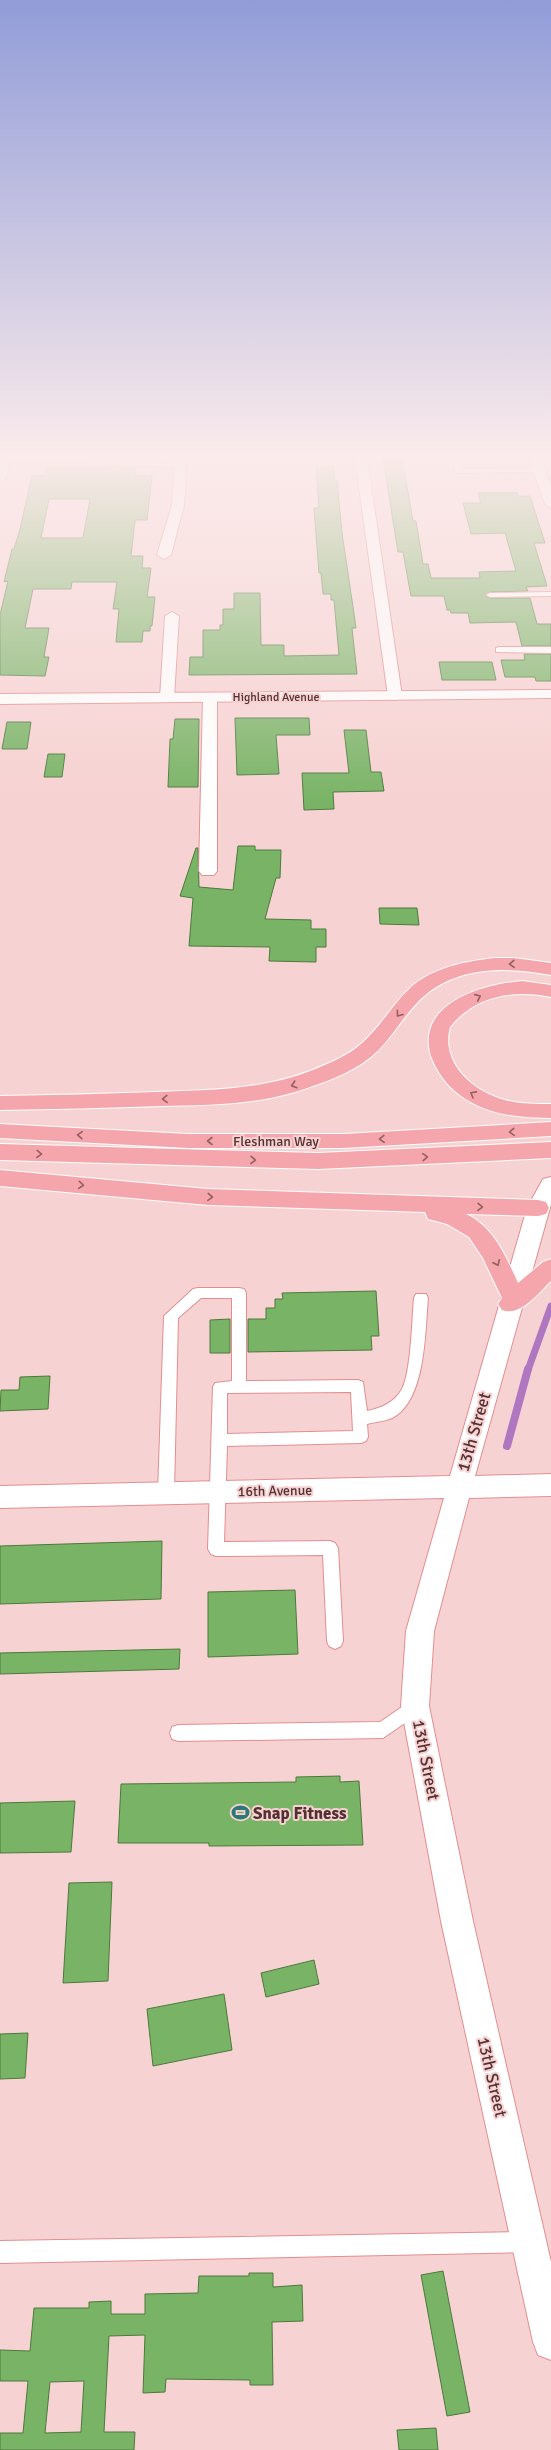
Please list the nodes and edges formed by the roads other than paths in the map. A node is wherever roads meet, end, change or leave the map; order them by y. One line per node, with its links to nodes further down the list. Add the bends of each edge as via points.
1 (377, 572): 8 (street)
2 (551, 594): 3 (lane)
3 (490, 595)
4 (172, 616): 10 (street)
5 (499, 650): 6 (lane)
6 (551, 650)
7 (551, 694): 8 (street, Highland Avenue)
8 (395, 696): 9 (street, Highland Avenue)
9 (210, 697): 10 (street, Highland Avenue); 12 (street)
10 (167, 698): 11 (street, Highland Avenue)
11 (0, 699)
12 (208, 871)
13 (551, 969): 15 (main road, one-way to 15, via 525,964 473,966 452,971 422,987 391,1025 355,1058 302,1082 274,1090 196,1098)
14 (551, 991): 16 (main road, one-way to 14, via 518,1110 486,1101 463,1088 448,1072 438,1041 440,1026 450,1014 471,1000 523,986)
15 (0, 1103)
16 (551, 1111)
17 (551, 1129): 18 (main road, Fleshman Way, one-way to 18, via 344,1141 188,1141)
18 (0, 1131)
19 (551, 1150): 20 (main road, Fleshman Way, one-way to 19, via 318,1161)
20 (0, 1152)
21 (0, 1178): 23 (main road, one-way to 23, via 208,1197)
22 (551, 1185): 24 (street, 13th Street)
23 (341, 1202): 24 (main road, one-way to 24); 27 (main road, one-way to 27, via 439,1214 468,1222 492,1251)
24 (538, 1208): 27 (street, 13th Street)
25 (551, 1268): 27 (main road)
26 (421, 1298): 29 (lane, via 414,1368 408,1392 388,1413)
27 (511, 1299): 32 (street, 13th Street)
28 (239, 1387): 29 (lane, via 358,1386); 30 (lane, via 220,1387); 34 (lane, via 239,1293 198,1293 171,1316)
29 (360, 1420): 30 (lane, via 361,1437)
30 (220, 1440): 33 (lane)
31 (551, 1485): 32 (street, 16th Avenue)
32 (458, 1487): 33 (street, 16th Avenue); 37 (street, 13th Street, via 420,1631)
33 (220, 1492): 34 (street, 16th Avenue); 36 (lane, via 216,1549 330,1548)
34 (166, 1493): 35 (street, 16th Avenue)
35 (0, 1497)
36 (335, 1641)
37 (415, 1706): 38 (lane, via 383,1730); 39 (street, 13th Street, via 457,1921)
38 (178, 1733)
39 (529, 2242): 40 (lane); 41 (street, 13th Street)
40 (0, 2252)
41 (551, 2342)

